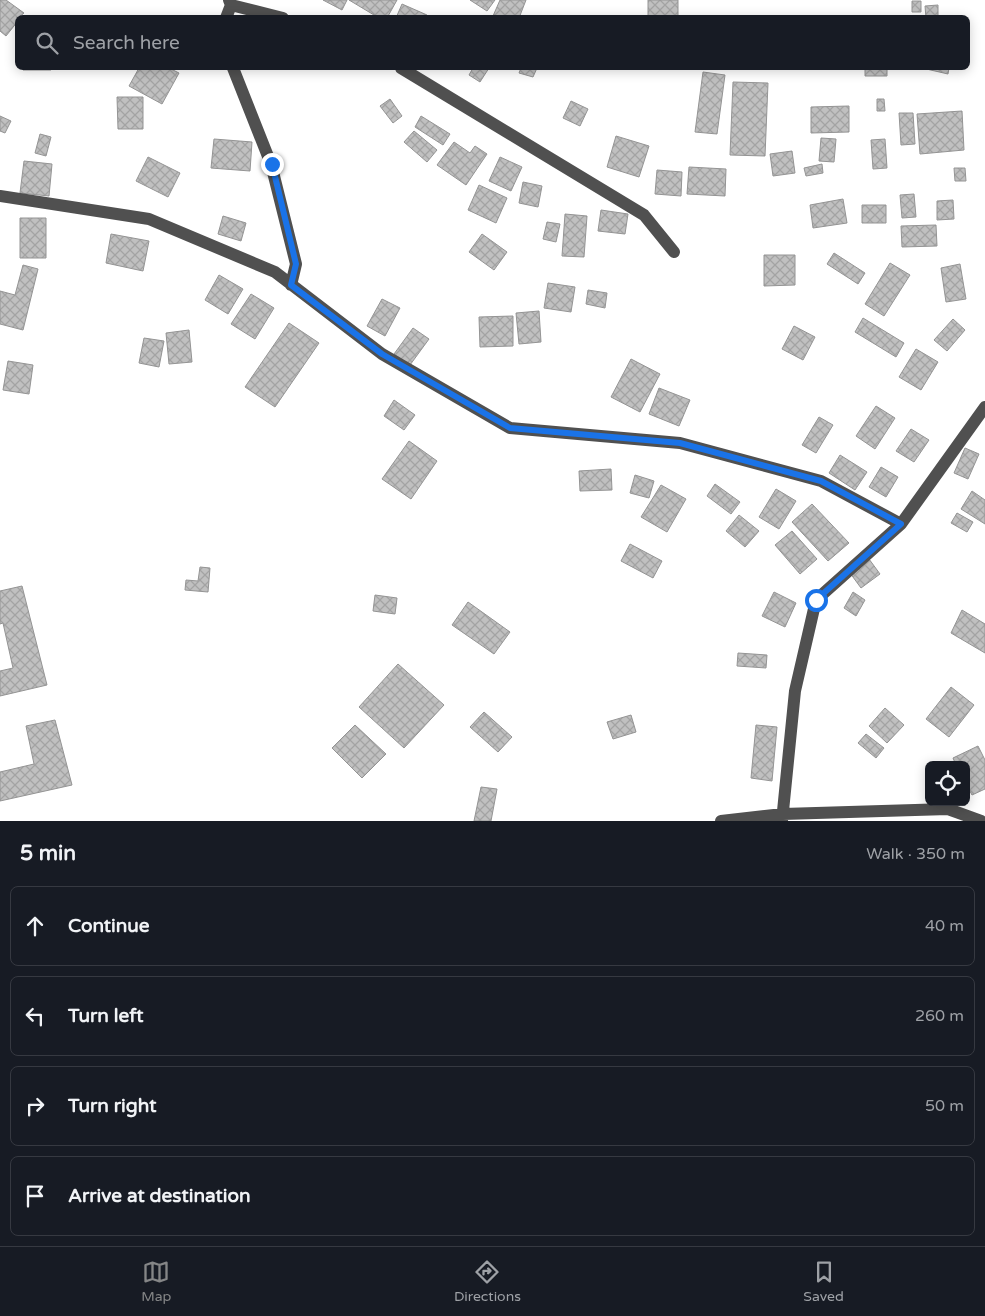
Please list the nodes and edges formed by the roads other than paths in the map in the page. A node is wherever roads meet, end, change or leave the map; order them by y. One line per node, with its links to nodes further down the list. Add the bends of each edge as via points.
1 (230, 2): 2 (street); 3 (street)
2 (227, 15)
3 (273, 15)
4 (234, 70): 8 (street, via 272,164 296,264)
5 (404, 70): 7 (street, via 644,215)
6 (0, 196): 8 (street, via 149,219 275,272)
7 (674, 252)
8 (291, 285): 10 (street, via 382,354 510,428 680,443 821,481)
9 (985, 407): 10 (street)
10 (901, 524): 11 (street, via 816,600 795,691)
11 (783, 818): 12 (street); 13 (street, via 948,809)
12 (721, 821)
13 (981, 821)

